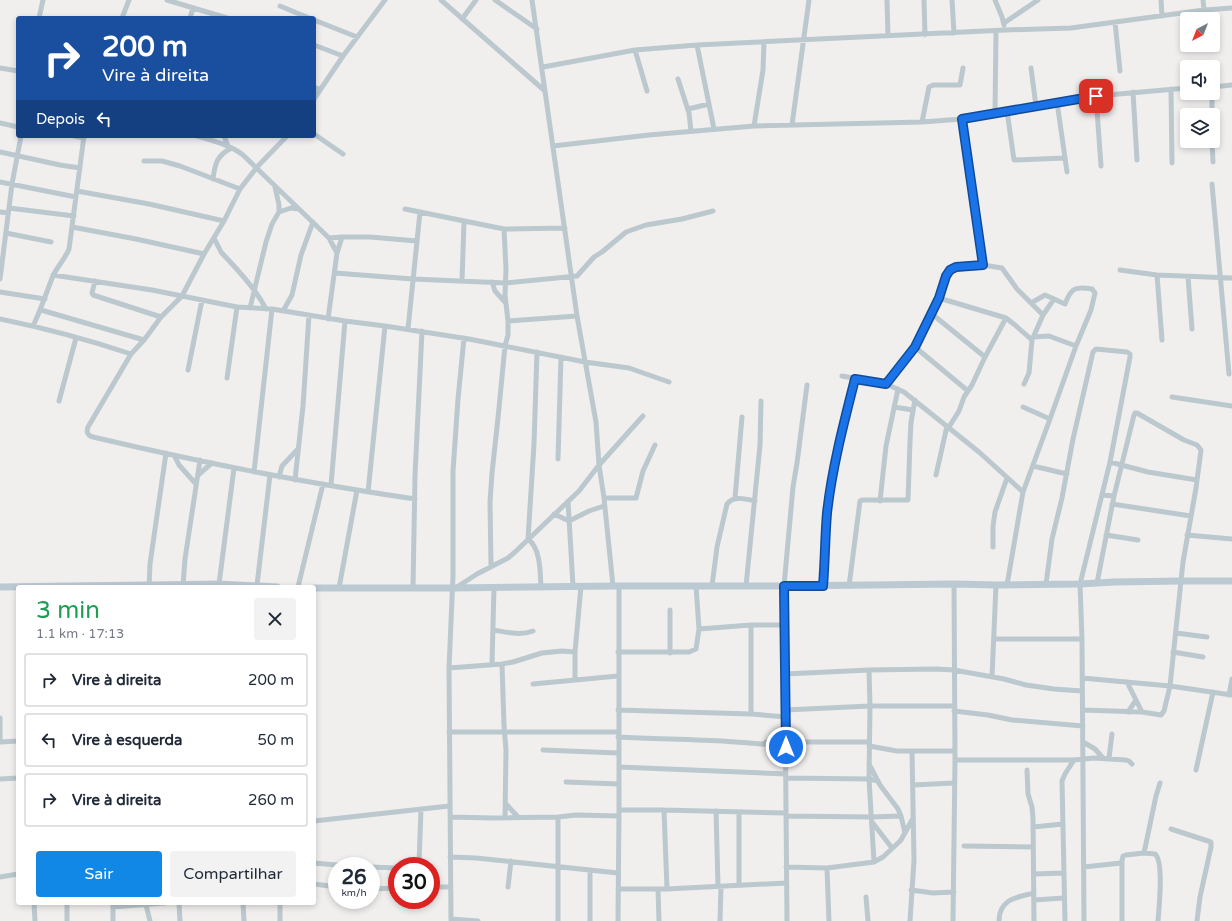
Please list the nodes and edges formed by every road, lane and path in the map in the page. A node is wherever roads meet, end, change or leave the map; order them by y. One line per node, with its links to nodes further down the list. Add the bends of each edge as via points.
1 (42, 0): 21 (street)
2 (129, 0): 22 (street)
3 (167, 0): 18 (street)
4 (385, 0): 37 (street)
5 (441, 0): 27 (street)
6 (476, 0): 27 (street)
7 (495, 0): 31 (street)
8 (532, 0): 31 (street)
9 (810, 0): 38 (street)
10 (887, 0): 36 (street)
11 (924, 0): 35 (street)
12 (952, 0): 34 (street)
13 (995, 0): 30 (street)
14 (1038, 0): 30 (street)
15 (1161, 0): 26 (street)
16 (1203, 0): 20 (street)
17 (280, 6): 25 (street)
18 (193, 8): 23 (street); 24 (street)
19 (1232, 8): 20 (street)
20 (1204, 10): 26 (street)
21 (39, 16)
22 (123, 16)
23 (191, 16)
24 (220, 16)
25 (304, 16)
26 (1162, 16): 29 (street)
27 (462, 19): 57 (street)
28 (316, 21): 37 (street)
29 (1114, 22): 32 (street, via 1071,28); 48 (street)
30 (1004, 23): 32 (street)
31 (537, 29): 44 (street)
32 (1005, 30): 33 (street)
33 (996, 31): 34 (street); 67 (street)
34 (954, 33): 35 (street)
35 (925, 35): 36 (street)
36 (888, 36): 38 (street)
37 (357, 37): 43 (street)
38 (803, 40): 39 (street); 71 (street)
39 (764, 42): 40 (street); 72 (street, via 763,70)
40 (698, 45): 42 (street); 63 (street)
41 (316, 46): 43 (street)
42 (635, 50): 44 (street); 58 (street)
43 (343, 56): 56 (street)
44 (542, 66): 57 (street)
45 (0, 68): 49 (street)
46 (963, 68): 69 (street, via 960,85 929,87)
47 (1031, 68): 64 (street)
48 (1120, 71)
49 (16, 72)
50 (678, 79): 65 (street)
51 (1232, 86): 52 (street)
52 (1220, 87)
53 (316, 88): 56 (street)
54 (1180, 88): 55 (street)
55 (1171, 89): 59 (street); 92 (street)
56 (320, 90): 60 (street)
57 (545, 91): 82 (street)
58 (647, 91)
59 (1133, 92): 61 (street); 89 (street)
60 (316, 96)
61 (1096, 96): 62 (street); 93 (street)
62 (1057, 102): 64 (street); 88 (street)
63 (709, 104): 65 (street); 74 (street)
64 (1036, 106): 66 (street)
65 (688, 109): 75 (street)
66 (1007, 111): 67 (street); 88 (street, via 1014,160)
67 (995, 113): 68 (street)
68 (962, 119): 69 (street); 128 (street)
69 (922, 122): 71 (street)
70 (0, 123): 73 (street)
71 (792, 125): 72 (street)
72 (754, 126): 74 (street)
73 (16, 127)
74 (714, 129): 75 (street)
75 (691, 131): 82 (street)
76 (316, 135): 86 (street)
77 (21, 138): 87 (street)
78 (84, 138): 95 (street)
79 (203, 138): 83 (street)
80 (225, 138): 83 (street)
81 (286, 138): 94 (street)
82 (553, 146): 117 (street)
83 (230, 147): 94 (street); 97 (street, via 217,162)
84 (1212, 148): 91 (street)
85 (0, 152): 87 (street)
86 (343, 154)
87 (18, 156): 95 (street); 99 (street)
88 (1065, 158): 96 (street)
89 (1137, 160)
90 (144, 162): 97 (street, via 162,161)
91 (1213, 162)
92 (1172, 163)
93 (1101, 166)
94 (257, 167): 101 (street); 102 (street)
95 (80, 168): 103 (street)
96 (1067, 172)
97 (213, 179): 102 (street)
98 (0, 182): 99 (street)
99 (12, 184): 104 (street); 107 (street)
100 (1212, 184): 136 (street)
101 (275, 187): 105 (street); 110 (street)
102 (240, 189): 113 (street)
103 (77, 191): 104 (street); 113 (street)
104 (76, 197): 112 (street)
105 (300, 209): 110 (street, via 291,208); 114 (street)
106 (405, 209): 111 (street)
107 (9, 211): 109 (street); 112 (street); 119 (street)
108 (713, 211): 134 (street, via 646,225 626,232 594,257 578,275)
109 (0, 212)
110 (279, 212): 143 (street, via 266,242)
111 (420, 212): 115 (street); 123 (street)
112 (74, 216): 116 (street)
113 (224, 221): 121 (street)
114 (313, 222): 122 (street); 157 (street, via 302,250 292,295)
115 (464, 222): 118 (street); 140 (street)
116 (72, 227): 126 (street); 131 (street, via 67,254)
117 (565, 228): 118 (street); 134 (street)
118 (504, 229): 142 (street)
119 (6, 233): 124 (street); 125 (street)
120 (342, 237): 122 (street); 123 (street); 127 (street)
121 (214, 238): 126 (street); 143 (street, via 221,252)
122 (329, 238): 127 (street)
123 (417, 241): 138 (street)
124 (51, 242)
125 (2, 246): 133 (street)
126 (204, 254): 145 (street)
127 (337, 254): 130 (street)
128 (983, 265): 146 (street, via 956,267 950,270); 151 (street, via 1002,268)
129 (1120, 270): 132 (street)
130 (335, 273): 138 (street); 163 (street)
131 (54, 275): 139 (street); 147 (street)
132 (1156, 275): 135 (street); 177 (street)
133 (0, 276)
134 (571, 276): 142 (street); 161 (street)
135 (1188, 277): 136 (street); 171 (street)
136 (1221, 278): 137 (street); 187 (street)
137 (1232, 278)
138 (413, 279): 140 (street); 170 (street)
139 (94, 281): 145 (street); 162 (street, via 93,295)
140 (462, 281): 141 (street)
141 (492, 282): 142 (street); 150 (street)
142 (506, 283): 150 (street)
143 (254, 291): 153 (street); 154 (street)
144 (0, 292): 147 (street)
145 (182, 296): 149 (street); 162 (street)
146 (939, 298): 158 (street); 164 (street)
147 (45, 299): 155 (street)
148 (1054, 299): 151 (street, via 1043,295); 159 (street); 179 (street, via 1065,304 1070,292 1076,288 1090,289 1094,292 1091,310)
149 (202, 300): 152 (street); 186 (street)
150 (506, 303): 167 (street)
151 (1031, 303): 159 (street)
152 (237, 307): 153 (street); 189 (street)
153 (250, 308): 154 (street)
154 (266, 309): 156 (street)
155 (41, 310): 168 (street); 176 (street)
156 (272, 310): 157 (street); 221 (street)
157 (283, 311): 160 (street)
158 (932, 314): 180 (street); 184 (street)
159 (1043, 315): 175 (street)
160 (310, 316): 163 (street); 210 (street)
161 (577, 316): 167 (street); 185 (street)
162 (161, 317): 176 (street)
163 (328, 318): 166 (street)
164 (1006, 318): 175 (street); 184 (street)
165 (0, 319): 168 (street)
166 (345, 321): 169 (street); 232 (street)
167 (508, 321): 178 (street)
168 (33, 326): 173 (street)
169 (385, 326): 170 (street); 234 (street)
170 (408, 329): 172 (street)
171 (1192, 329)
172 (422, 331): 174 (street); 240 (street)
173 (76, 338): 182 (street); 199 (street)
174 (464, 338): 178 (street); 287 (street, via 453,471)
175 (1033, 339): 179 (street, via 1049,336); 193 (street, via 1029,373)
176 (144, 340): 182 (street)
177 (1162, 340)
178 (505, 346): 181 (street); 255 (street, via 490,502)
179 (1076, 346): 207 (street)
180 (915, 347): 192 (street); 196 (street)
181 (537, 352): 183 (street); 251 (street)
182 (131, 354): 211 (street, via 87,432 93,438)
183 (561, 357): 185 (street); 213 (street)
184 (985, 357): 196 (street)
185 (585, 362): 191 (street, via 629,368); 217 (street, via 596,422)
186 (188, 370)
187 (1229, 374)
188 (842, 376): 190 (street)
189 (227, 378)
190 (855, 379): 192 (street); 278 (street, via 831,483)
191 (669, 382)
192 (886, 384): 195 (street)
193 (1024, 384)
194 (807, 385): 277 (street, via 793,487)
195 (898, 389): 198 (street); 202 (street)
196 (968, 391): 208 (street, via 959,411)
197 (1172, 397): 201 (street)
198 (915, 400): 204 (street); 208 (street)
199 (59, 401)
200 (761, 401): 242 (street)
201 (1232, 406)
202 (894, 407): 204 (street); 243 (street, via 886,446)
203 (1023, 407): 207 (street)
204 (913, 410): 243 (street, via 908,500)
205 (643, 416): 217 (street)
206 (742, 417): 239 (street)
207 (1050, 419): 219 (street)
208 (948, 426): 225 (street); 227 (street)
209 (655, 445): 238 (street, via 643,472 636,498)
210 (298, 449): 226 (street, via 282,466); 228 (street)
211 (166, 453): 212 (street); 264 (street)
212 (174, 455): 214 (street); 230 (street)
213 (558, 459)
214 (200, 460): 216 (street); 223 (street)
215 (1110, 462): 218 (street); 222 (street, via 1130,356 1127,352 1096,349 1093,352); 236 (street)
216 (212, 463): 220 (street); 223 (street)
217 (599, 465): 238 (street); 241 (street)
218 (1121, 465): 229 (street); 229 (street, via 1136,413 1199,447 1201,452); 237 (street)
219 (1033, 466): 222 (street); 235 (street)
220 (234, 468): 221 (street); 259 (street)
221 (254, 472): 224 (street)
222 (1067, 474): 262 (street, via 1052,539)
223 (198, 475): 230 (street)
224 (270, 475): 226 (street); 268 (street)
225 (936, 475)
226 (278, 477): 228 (street)
227 (1007, 478): 235 (street); 254 (street, via 995,512)
228 (295, 480): 231 (street)
229 (1197, 480): 247 (street)
230 (196, 484): 265 (street)
231 (323, 484): 232 (street); 269 (street)
232 (331, 486): 233 (street)
233 (357, 490): 234 (street); 285 (street)
234 (368, 492): 240 (street)
235 (1023, 492): 261 (street)
236 (1102, 495): 237 (street); 263 (street)
237 (1114, 496): 244 (street)
238 (604, 498): 245 (street)
239 (735, 498): 242 (street); 275 (street, via 726,506)
240 (415, 499): 286 (street)
241 (568, 501): 246 (street); 248 (street)
242 (755, 501): 276 (street)
243 (880, 501): 279 (street, via 860,502)
244 (1112, 504): 247 (street); 250 (street)
245 (604, 506): 248 (street); 273 (street)
246 (554, 514): 248 (street); 251 (street)
247 (1191, 516): 249 (street)
248 (569, 521): 271 (street)
249 (1188, 535): 252 (street); 256 (street)
250 (1106, 536): 253 (street); 258 (street)
251 (528, 539): 255 (street, via 508,558); 283 (street, via 535,548)
252 (1232, 539)
253 (1138, 540)
254 (993, 547)
255 (491, 566): 287 (street)
256 (1181, 581): 257 (street); 258 (street); 294 (street)
257 (1232, 581)
258 (1097, 583): 263 (street)
259 (219, 584): 266 (street); 267 (street)
260 (954, 584): 270 (street); 279 (street); 307 (street)
261 (1007, 584): 262 (street); 270 (street)
262 (1046, 584): 263 (street)
263 (1080, 584): 297 (street)
264 (149, 585)
265 (183, 585)
266 (201, 585)
267 (230, 585)
268 (257, 585)
269 (298, 585)
270 (996, 585): 296 (street)
271 (573, 586): 272 (street); 283 (street)
272 (582, 586): 273 (street); 298 (street)
273 (616, 586): 274 (street); 299 (street)
274 (696, 586): 275 (street); 291 (street)
275 (712, 586): 276 (street)
276 (746, 586): 277 (street)
277 (784, 586): 278 (street); 290 (street)
278 (823, 586): 279 (street)
279 (849, 586)
280 (0, 587): 281 (street)
281 (16, 587)
282 (494, 587): 283 (street); 287 (street); 292 (street)
283 (541, 587)
284 (316, 588): 285 (street)
285 (339, 588): 286 (street)
286 (413, 588): 287 (street)
287 (454, 588): 305 (street)
288 (670, 610): 301 (street)
289 (751, 625): 290 (street); 291 (street); 328 (street)
290 (785, 625): 308 (street)
291 (699, 629): 301 (street, via 694,651)
292 (493, 630): 293 (street, via 519,634); 303 (street)
293 (533, 631)
294 (1176, 633): 295 (street); 300 (street)
295 (1207, 637)
296 (994, 639): 297 (street); 310 (street)
297 (1082, 639): 311 (street)
298 (575, 652): 304 (street, via 542,653); 313 (street)
299 (618, 652): 301 (street); 309 (street)
300 (1173, 652): 302 (street); 316 (street)
301 (670, 653)
302 (1202, 658)
303 (492, 664): 304 (street); 305 (street)
304 (502, 664): 334 (street)
305 (449, 668): 333 (street)
306 (869, 670): 307 (street); 308 (street); 321 (street)
307 (954, 670): 310 (street); 322 (street)
308 (785, 674): 324 (street)
309 (618, 676): 313 (street); 323 (street)
310 (992, 677): 317 (street, via 1026,685)
311 (1082, 678): 314 (street); 317 (street)
312 (1232, 679): 319 (street)
313 (575, 680): 315 (street)
314 (1127, 682): 316 (street); 320 (street)
315 (533, 684)
316 (1170, 686): 318 (street); 327 (street, via 1163,713)
317 (1082, 691): 325 (street)
318 (1213, 692): 319 (street); 356 (street)
319 (1231, 695)
320 (1136, 700): 326 (street); 327 (street)
321 (870, 706): 322 (street); 324 (street); 341 (street)
322 (954, 709): 331 (street, via 1012,720); 345 (street)
323 (618, 710): 328 (street); 336 (street)
324 (786, 710): 329 (street)
325 (1082, 710): 326 (street); 331 (street)
326 (1128, 712): 327 (street)
327 (1142, 712)
328 (751, 714): 329 (street)
329 (786, 717): 332 (street)
330 (0, 718): 338 (street)
331 (1083, 726): 339 (street)
332 (786, 730): 340 (street); 342 (street)
333 (449, 732): 334 (street); 368 (street)
334 (505, 732): 336 (street); 367 (street)
335 (1112, 734): 348 (street)
336 (618, 735): 340 (street); 346 (street)
337 (16, 741): 338 (street)
338 (0, 742)
339 (1083, 742): 347 (street, via 1095,749); 349 (street)
340 (763, 744): 342 (street)
341 (869, 744): 342 (street); 344 (street, via 885,750); 352 (street)
342 (786, 745): 357 (street)
343 (543, 750): 346 (street)
344 (912, 751): 345 (street); 366 (street)
345 (954, 751): 350 (street)
346 (618, 753): 354 (street)
347 (1103, 758): 348 (street); 349 (street)
348 (1109, 758): 353 (street, via 1126,760)
349 (1083, 759): 351 (street); 400 (street)
350 (955, 760): 351 (street); 363 (street)
351 (1074, 760): 383 (street, via 1062,781)
352 (869, 764): 360 (street); 361 (street)
353 (1132, 764)
354 (619, 767): 357 (street); 365 (street)
355 (1027, 770): 384 (street)
356 (1196, 770)
357 (786, 776): 360 (street); 374 (street)
358 (16, 778): 359 (street)
359 (0, 779)
360 (869, 779): 361 (street); 380 (street)
361 (878, 781): 375 (street)
362 (566, 782): 365 (street)
363 (954, 783): 366 (street); 420 (street)
364 (1160, 783): 390 (street)
365 (619, 784): 373 (street)
366 (913, 785): 381 (street)
367 (506, 804): 377 (street); 379 (street)
368 (450, 806): 369 (street); 376 (street)
369 (421, 809): 382 (street); 391 (street)
370 (664, 810): 371 (street); 373 (street); 418 (street)
371 (716, 811): 372 (street); 412 (street)
372 (739, 812): 374 (street); 410 (street)
373 (619, 813): 378 (street); 403 (street)
374 (786, 815): 380 (street); 399 (street)
375 (901, 816): 380 (street); 386 (street)
376 (450, 817): 379 (street); 392 (street)
377 (518, 817): 378 (street); 379 (street)
378 (558, 817): 398 (street)
379 (505, 818)
380 (871, 820): 389 (street); 394 (street)
381 (913, 820): 386 (street); 419 (street, via 914,860)
382 (316, 821)
383 (1063, 824): 384 (street); 404 (street)
384 (1033, 827): 388 (street)
385 (1171, 829): 457 (street, via 1210,842)
386 (905, 833): 389 (street)
387 (964, 846): 388 (street)
388 (1033, 847): 406 (street)
389 (892, 848): 394 (street)
390 (1144, 853): 397 (street, via 1124,855); 456 (street, via 1155,854 1159,858)
391 (419, 857)
392 (450, 857): 393 (street); 413 (street)
393 (511, 861): 398 (street); 414 (street)
394 (874, 862): 401 (street)
395 (316, 863): 396 (street)
396 (328, 864)
397 (1121, 864): 400 (street); 455 (street)
398 (558, 866): 402 (street); 441 (street)
399 (786, 867): 401 (street); 408 (street)
400 (1084, 867): 454 (street)
401 (827, 868): 447 (street)
402 (590, 870): 403 (street); 442 (street)
403 (618, 873): 416 (street)
404 (1064, 873): 406 (street); 423 (street)
405 (16, 874): 407 (street)
406 (1034, 874): 421 (street)
407 (0, 877)
408 (786, 883): 410 (street); 446 (street)
409 (316, 884): 411 (street)
410 (739, 885): 412 (street)
411 (328, 886)
412 (719, 886): 418 (street); 445 (street)
413 (450, 887): 415 (street); 432 (street)
414 (508, 887)
415 (440, 888)
416 (618, 889): 417 (street); 443 (street)
417 (658, 889): 418 (street); 444 (street)
418 (667, 889)
419 (911, 890): 420 (street); 449 (street)
420 (954, 892): 450 (street)
421 (1034, 893): 424 (street); 451 (street, via 1008,901 1000,913)
422 (866, 897): 448 (street)
423 (1064, 898): 424 (street); 453 (street)
424 (1034, 900): 452 (street)
425 (34, 905): 433 (street)
426 (67, 905): 434 (street)
427 (113, 905): 428 (street); 435 (street)
428 (146, 905): 436 (street)
429 (179, 905): 437 (street)
430 (243, 905): 438 (street)
431 (280, 905): 439 (street)
432 (451, 920): 440 (street)
433 (35, 921)
434 (67, 921)
435 (113, 921)
436 (150, 921)
437 (180, 921)
438 (244, 921)
439 (280, 921)
440 (478, 921)
441 (558, 921)
442 (590, 921)
443 (618, 921)
444 (659, 921)
445 (720, 921)
446 (787, 921)
447 (829, 921)
448 (868, 921)
449 (910, 921)
450 (953, 921)
451 (1000, 921)
452 (1034, 921)
453 (1065, 921)
454 (1084, 921)
455 (1122, 921)
456 (1158, 921)
457 (1198, 921)

